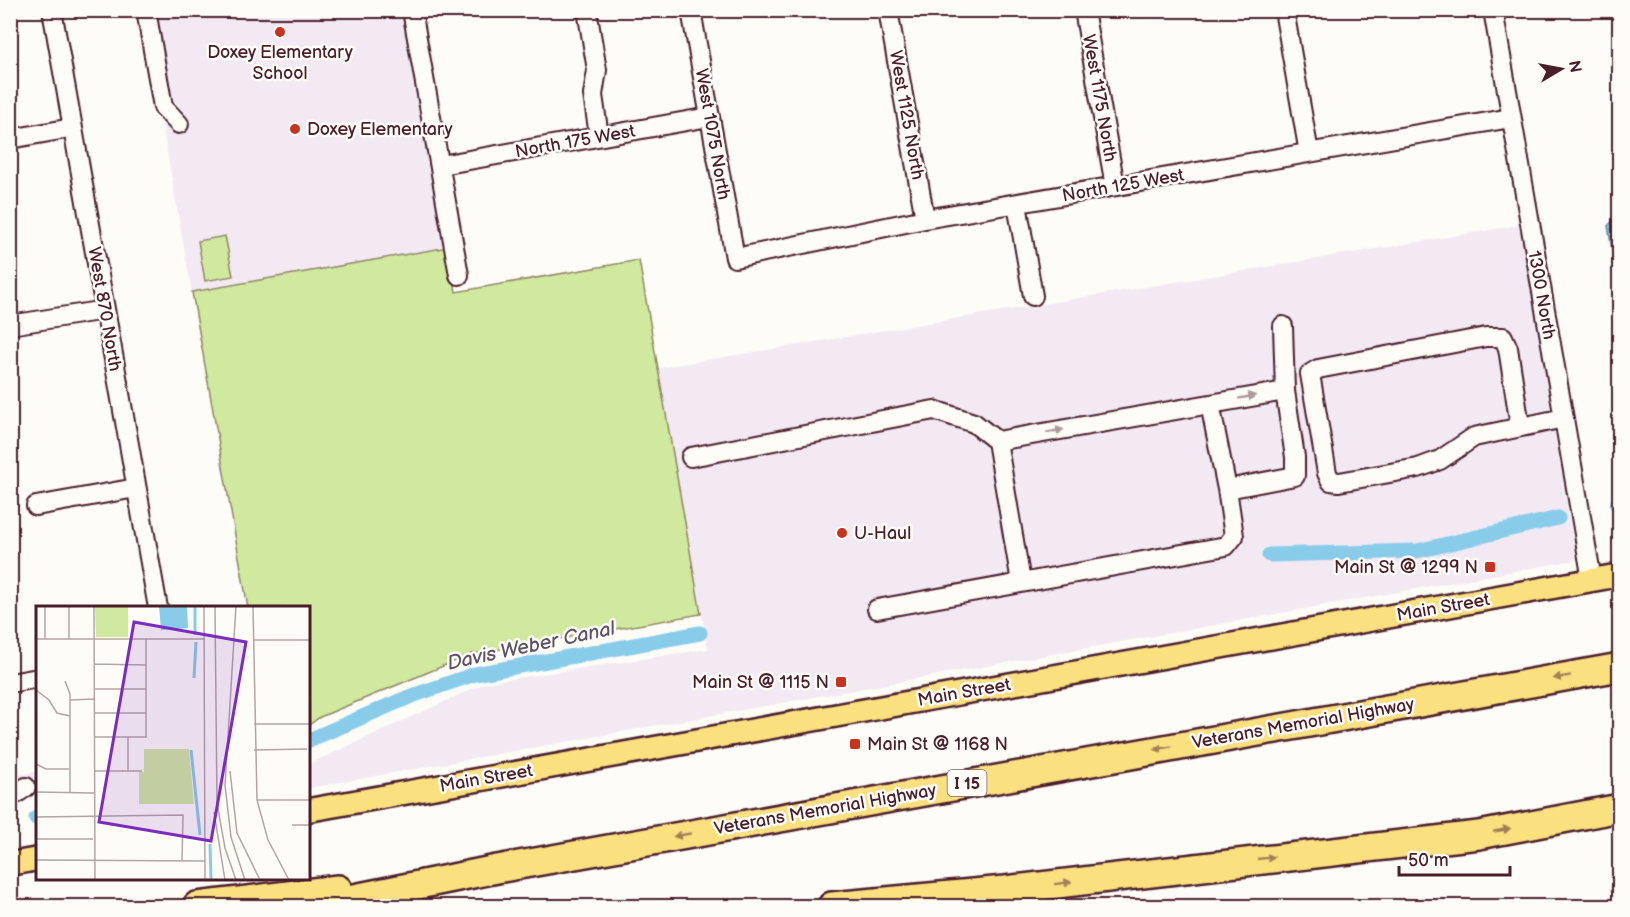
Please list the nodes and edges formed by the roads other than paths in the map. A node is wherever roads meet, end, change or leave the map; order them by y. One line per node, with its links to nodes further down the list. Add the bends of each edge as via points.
1 (52, 10): 13 (street, West 870 North)
2 (146, 10): 12 (street, via 163,107)
3 (412, 10): 17 (street)
4 (587, 10): 14 (street, via 597,70 592,95)
5 (691, 10): 10 (street, West 1075 North)
6 (888, 10): 20 (street, West 1125 North)
7 (1084, 10): 18 (street, West 1175 North)
8 (1284, 10): 16 (street)
9 (1493, 10): 11 (street, 1300 North)
10 (710, 117): 14 (street, North 175 West); 21 (street, West 1075 North)
11 (1512, 118): 16 (street, North 125 West); 29 (street, 1300 North)
12 (179, 124)
13 (72, 128): 15 (street); 24 (street, West 870 North)
14 (599, 136): 17 (street, North 175 West)
15 (10, 139)
16 (1309, 153): 18 (street, North 125 West)
17 (441, 165): 22 (street)
18 (1115, 186): 19 (street, North 125 West)
19 (1017, 204): 20 (street, North 125 West); 23 (street)
20 (925, 219): 21 (street, North 125 West)
21 (735, 258)
22 (459, 275)
23 (1033, 296)
24 (105, 310): 25 (street); 35 (street, West 870 North)
25 (10, 326)
26 (1283, 326): 27 (street)
27 (1285, 391): 28 (street, one-way to 27); 33 (street)
28 (1210, 404): 31 (street, one-way to 28); 36 (street)
29 (1564, 418): 30 (street); 39 (street, 1300 North)
30 (1520, 426): 32 (street, via 1474,437 1440,460 1418,468 1339,482 1331,481); 32 (street, via 1508,348 1503,337 1486,337 1318,369 1310,374)
31 (997, 441): 34 (street, via 974,423 934,410); 40 (street)
32 (1324, 453): 33 (street)
33 (1295, 457): 36 (street, via 1295,476)
34 (691, 458)
35 (136, 488): 37 (street); 41 (street, West 870 North)
36 (1227, 489): 40 (street, via 1234,536 1226,546)
37 (36, 506)
38 (1620, 575): 39 (main road, Main Street)
39 (1592, 580): 49 (main road, Main Street)
40 (1021, 582): 42 (street)
41 (158, 606)
42 (877, 609)
43 (1620, 667): 52 (highway, Veterans Memorial Highway / I 15, one-way to 52)
44 (36, 678): 45 (street)
45 (10, 683)
46 (26, 787): 47 (street)
47 (10, 798)
48 (1620, 808): 53 (highway, one-way to 48, via 1479,835)
49 (310, 810)
50 (36, 859): 51 (main road)
51 (10, 864)
52 (496, 869): 54 (highway); 55 (highway, Veterans Memorial Highway / I 15)
53 (1005, 890): 56 (highway); 57 (highway)
54 (197, 906)
55 (315, 906)
56 (832, 906)
57 (913, 906)

